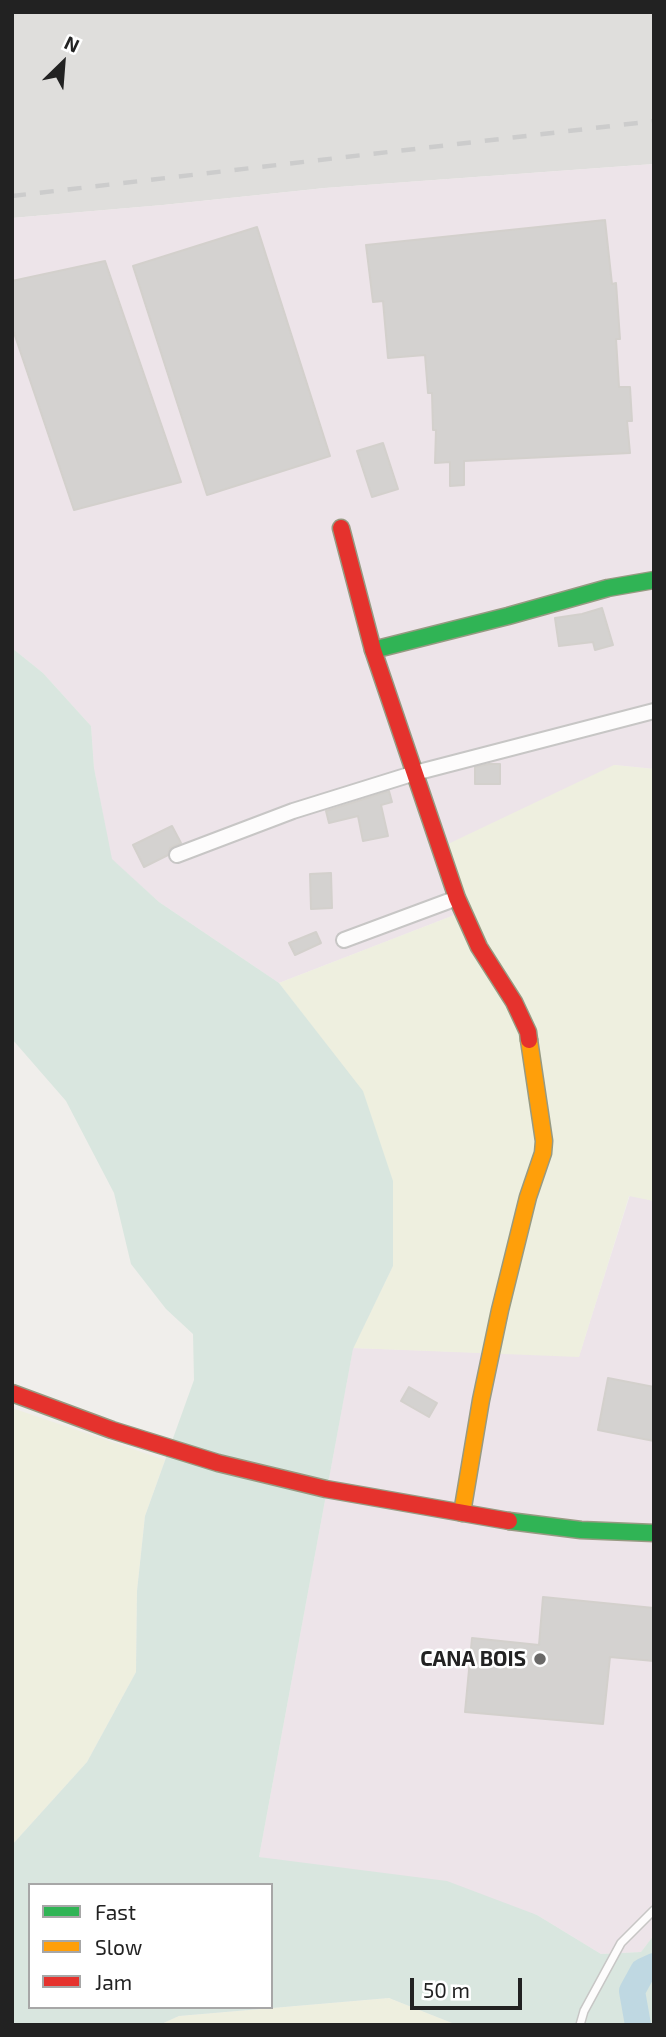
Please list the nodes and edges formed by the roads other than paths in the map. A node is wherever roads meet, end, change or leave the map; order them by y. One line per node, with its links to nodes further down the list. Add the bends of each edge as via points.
1 (341, 528): 3 (main road)
2 (654, 580): 3 (main road)
3 (373, 650): 5 (main road)
4 (654, 711): 5 (street)
5 (415, 774): 6 (street, via 293,811); 7 (main road)
6 (177, 855)
7 (457, 898): 8 (street); 10 (main road, via 479,947 528,1032 544,1141 499,1310)
8 (344, 940)
9 (12, 1393): 10 (main road, via 218,1463 326,1489)
10 (462, 1513): 11 (main road, via 530,1525)
11 (654, 1533)
12 (654, 1910): 13 (lane, via 621,1943)
13 (580, 2025)

